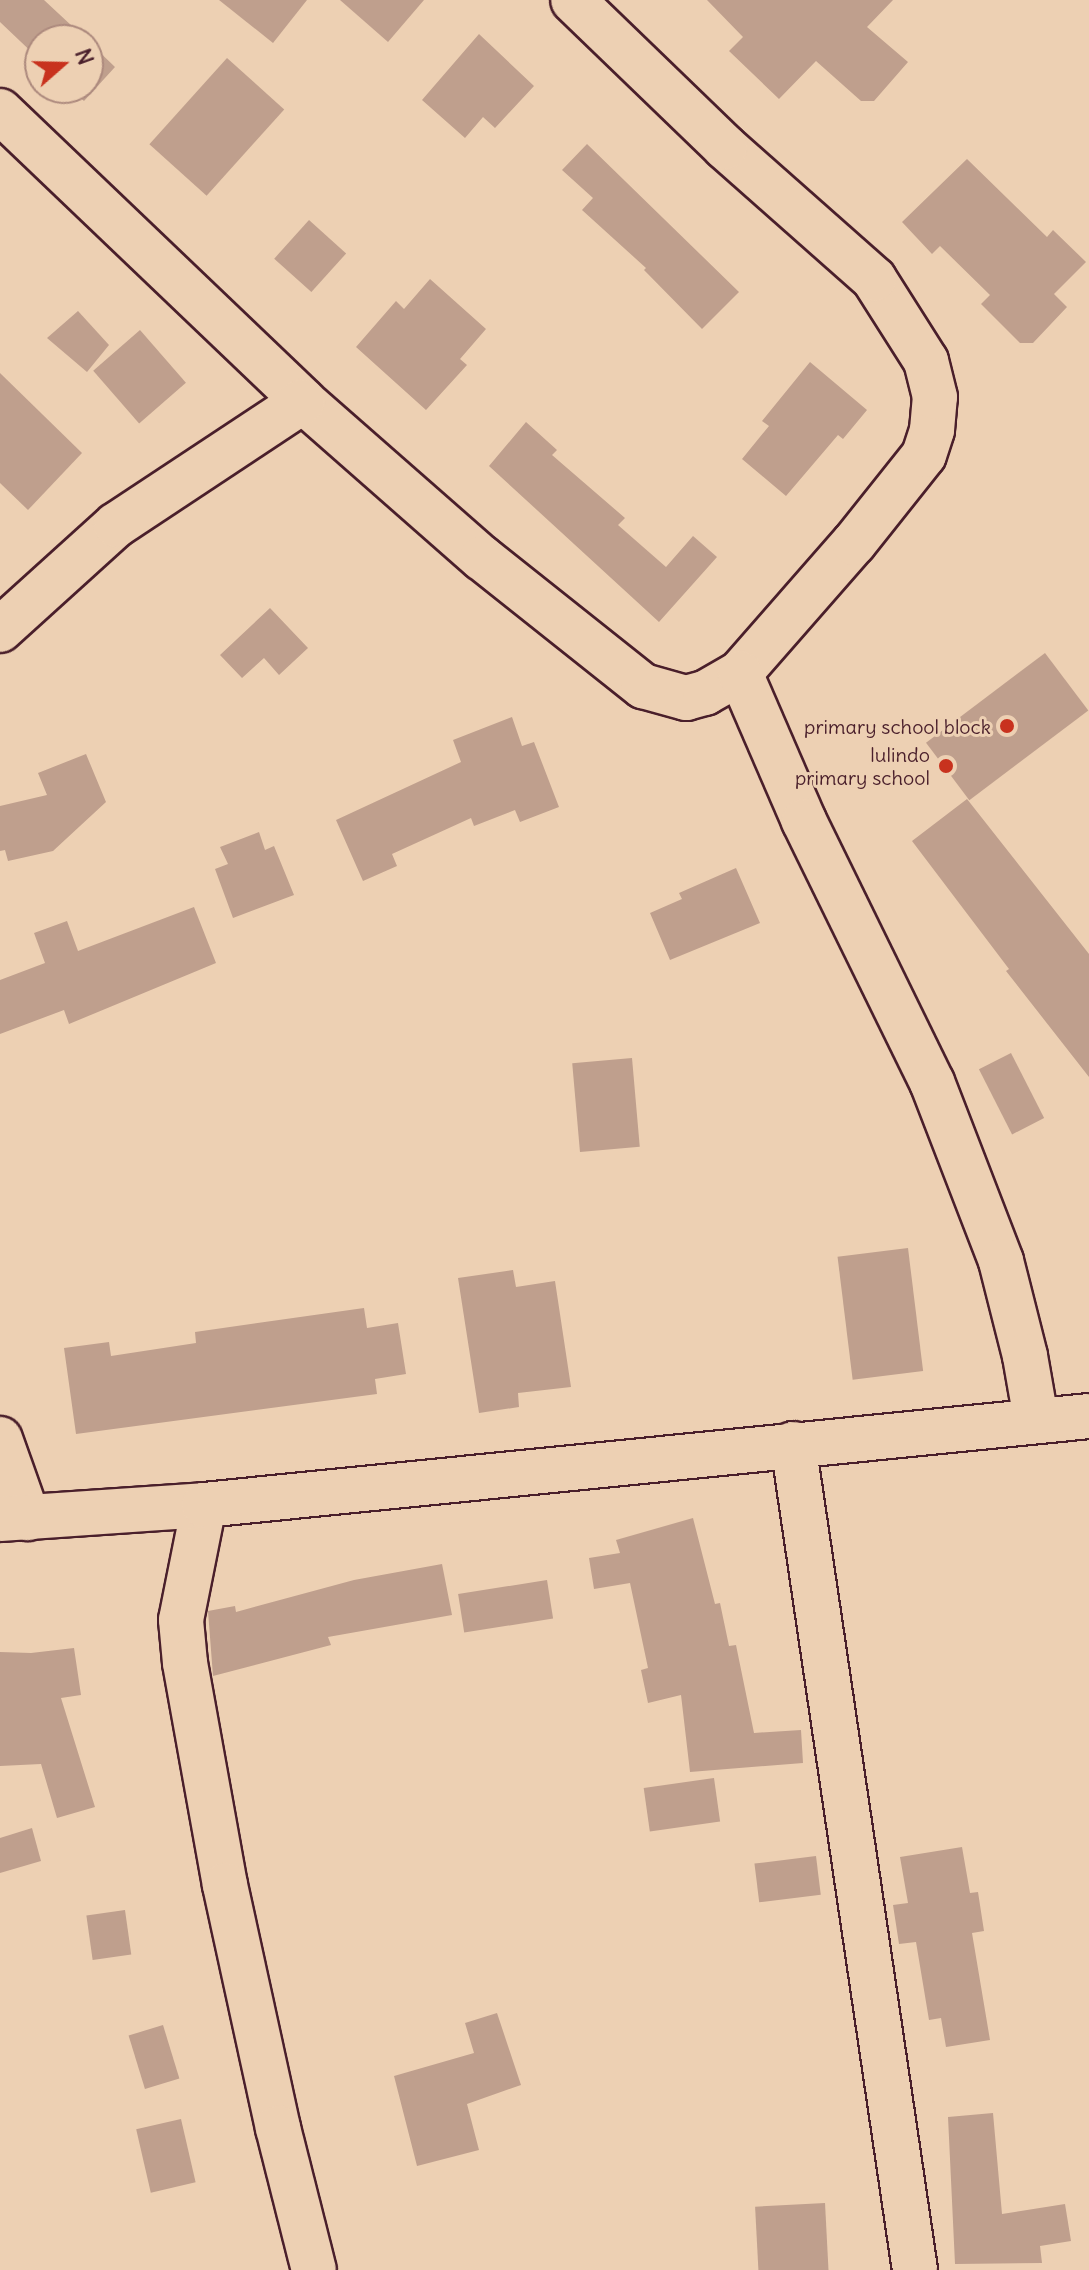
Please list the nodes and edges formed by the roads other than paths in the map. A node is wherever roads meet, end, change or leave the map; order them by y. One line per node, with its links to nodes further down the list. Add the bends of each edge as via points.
1 (573, 0): 5 (street, via 725,147 874,279 926,361 935,397 924,455)
2 (0, 111): 3 (street)
3 (303, 401): 4 (street, via 116,525); 5 (street, via 482,558 643,686 686,698)
4 (0, 630)
5 (740, 673): 7 (street, via 804,821 932,1082 1001,1261)
6 (1089, 1416): 7 (street)
7 (1036, 1419): 9 (street)
8 (0, 1439): 11 (street)
9 (793, 1444): 10 (street); 13 (street)
10 (204, 1505): 11 (street); 12 (street, via 181,1620 185,1663 232,1915)
11 (14, 1518)
12 (314, 2270)
13 (915, 2270)

